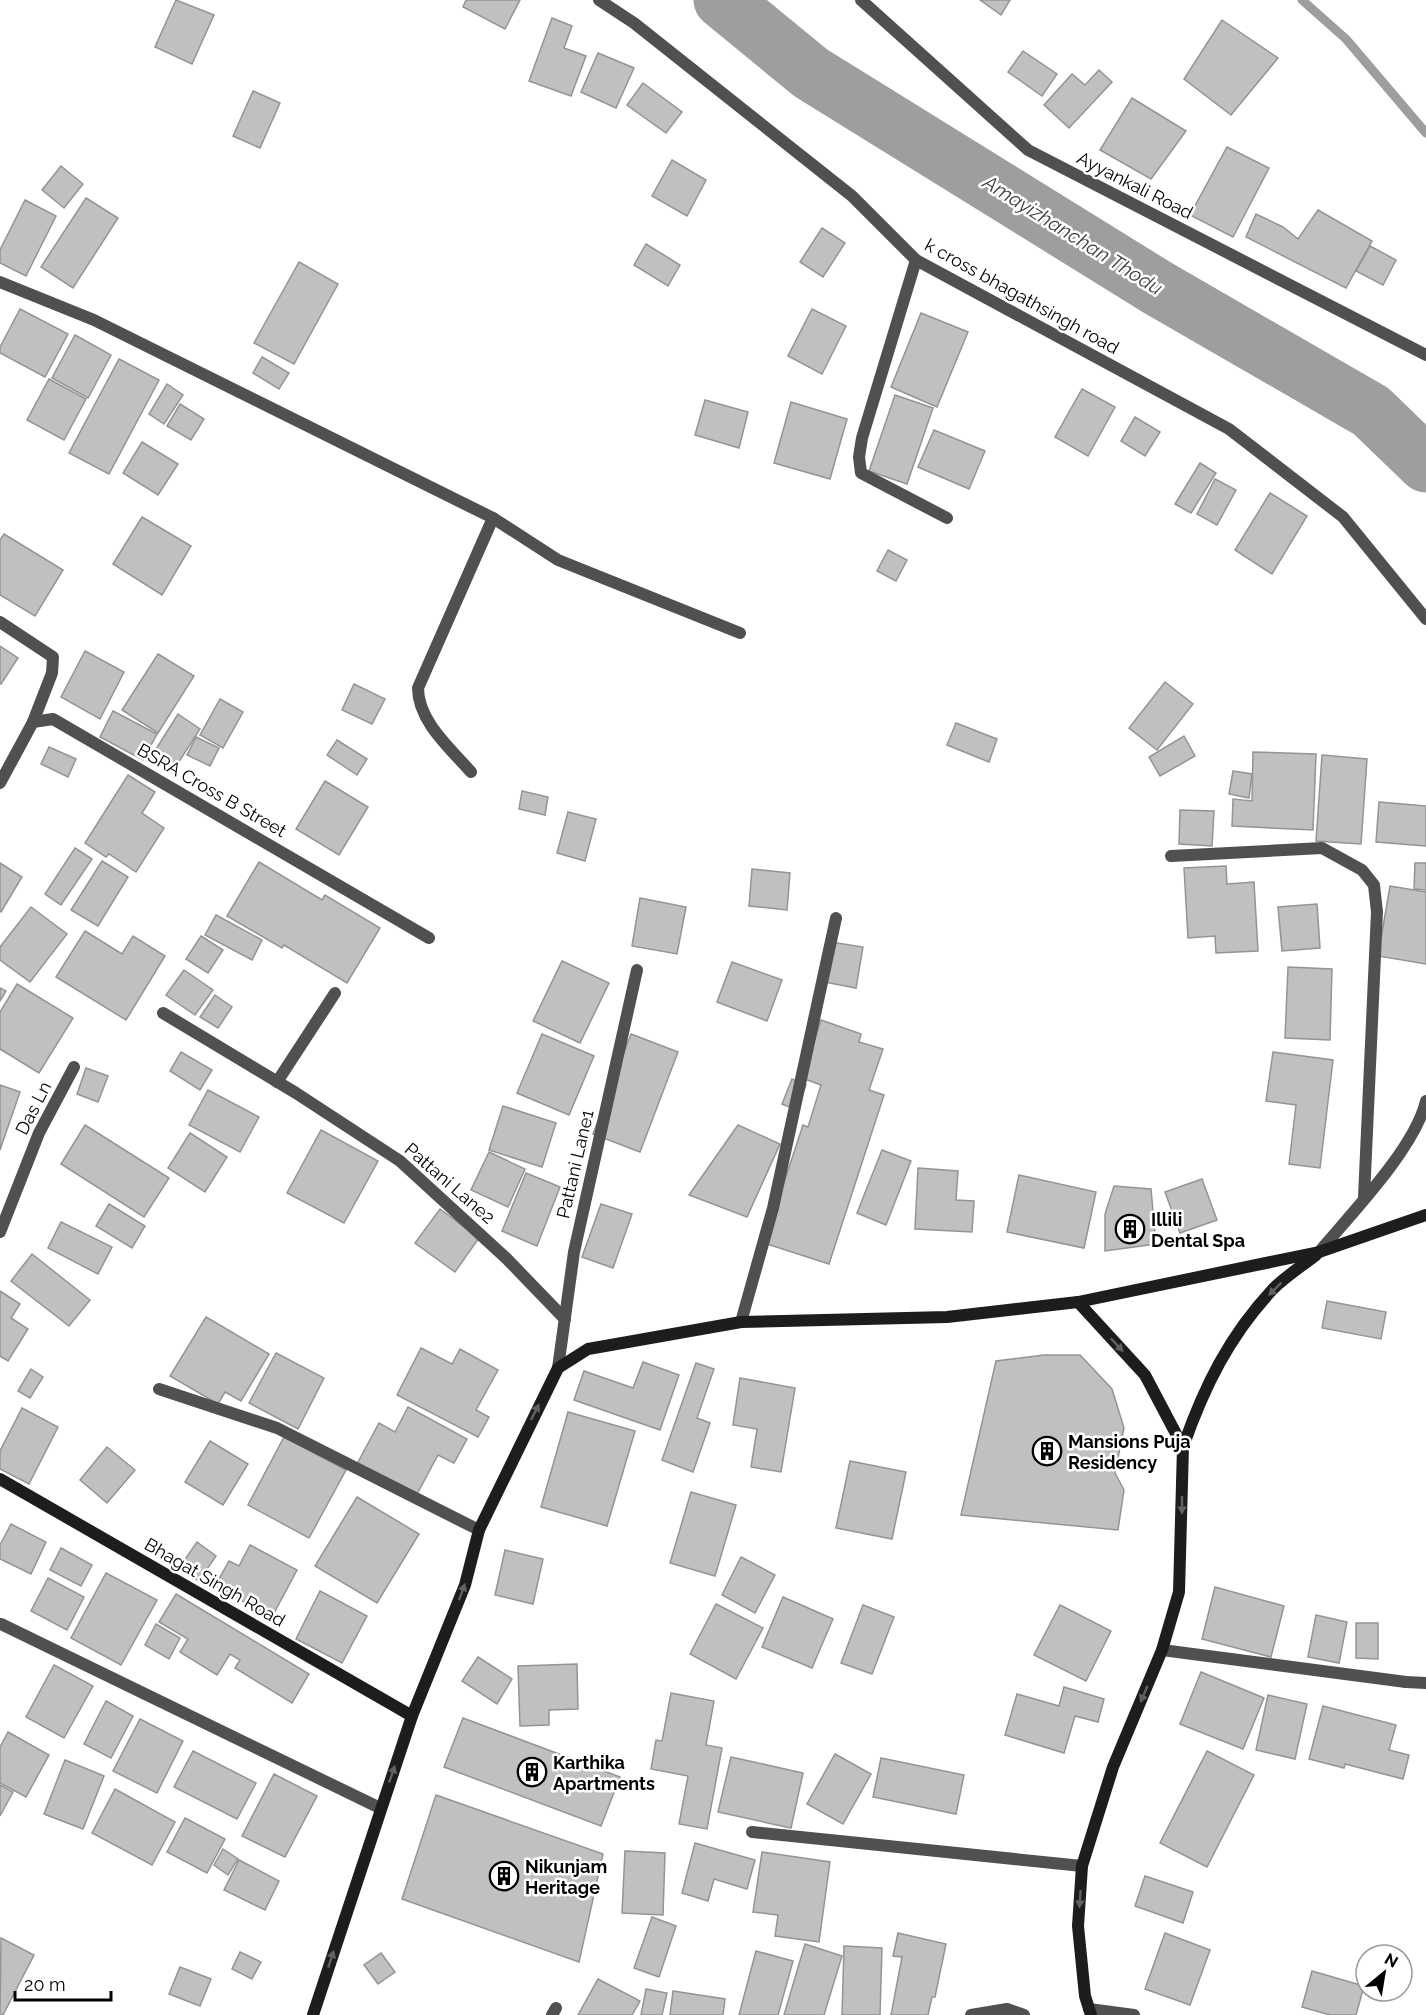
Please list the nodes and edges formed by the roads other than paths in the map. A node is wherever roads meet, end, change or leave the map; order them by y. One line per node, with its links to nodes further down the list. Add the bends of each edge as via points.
1 (599, 0): 3 (street, k cross bhagathsingh road, via 634,23 852,195)
2 (861, 0): 5 (street, Ayyankali Road, via 1028,150)
3 (916, 260): 7 (street, via 862,438 861,473); 8 (street, k cross bhagathsingh road, via 1228,429 1343,517)
4 (0, 282): 6 (street, via 94,320)
5 (1426, 355)
6 (493, 518): 10 (street, via 558,560); 12 (street, via 418,688 418,704 433,728)
7 (947, 518)
8 (1426, 619)
9 (0, 622): 11 (street, via 53,657 52,673)
10 (740, 633)
11 (33, 722): 13 (street); 16 (street, BSRA Cross B Street, via 53,719)
12 (471, 772)
13 (0, 783)
14 (1171, 856): 23 (street, via 1322,848 1362,870 1374,885 1377,912)
15 (836, 918): 29 (street, via 773,1208)
16 (429, 938)
17 (637, 970): 28 (street, Pattani Lane1, via 574,1252)
18 (335, 993): 21 (street)
19 (163, 1013): 21 (street, Pattani Lane2)
20 (74, 1067): 25 (street, Das Ln, via 39,1133)
21 (277, 1082): 28 (street, Pattani Lane2, via 419,1177)
22 (1426, 1101): 23 (street, via 1423,1114 1402,1149)
23 (1364, 1197): 26 (street)
24 (1426, 1215): 26 (main road)
25 (0, 1232)
26 (1319, 1252): 27 (main road); 32 (main road, one-way to 32, via 1274,1288 1229,1344 1201,1395)
27 (1078, 1302): 29 (main road, via 947,1317); 32 (main road, one-way to 32, via 1145,1375)
28 (565, 1319): 30 (street, Pattani Lane1)
29 (741, 1322): 30 (main road, via 588,1349)
30 (558, 1368): 34 (main road, one-way to 30)
31 (159, 1389): 34 (street, via 277,1428)
32 (1183, 1446): 36 (main road, one-way to 36, via 1179,1592)
33 (0, 1479): 38 (main road, Bhagat Singh Road)
34 (479, 1530): 38 (main road, one-way to 34, via 465,1585)
35 (1, 1624): 39 (street)
36 (1162, 1650): 37 (street); 41 (main road, one-way to 41, via 1113,1767)
37 (1426, 1683)
38 (412, 1716): 39 (main road, one-way to 38)
39 (380, 1808): 43 (main road, one-way to 39)
40 (752, 1832): 41 (street)
41 (1082, 1866): 42 (main road, one-way to 42, via 1078,1926)
42 (1090, 2012): 46 (street)
43 (313, 2015)
44 (971, 2015): 45 (street, via 1007,2009)
45 (1024, 2015)
46 (1134, 2015)

